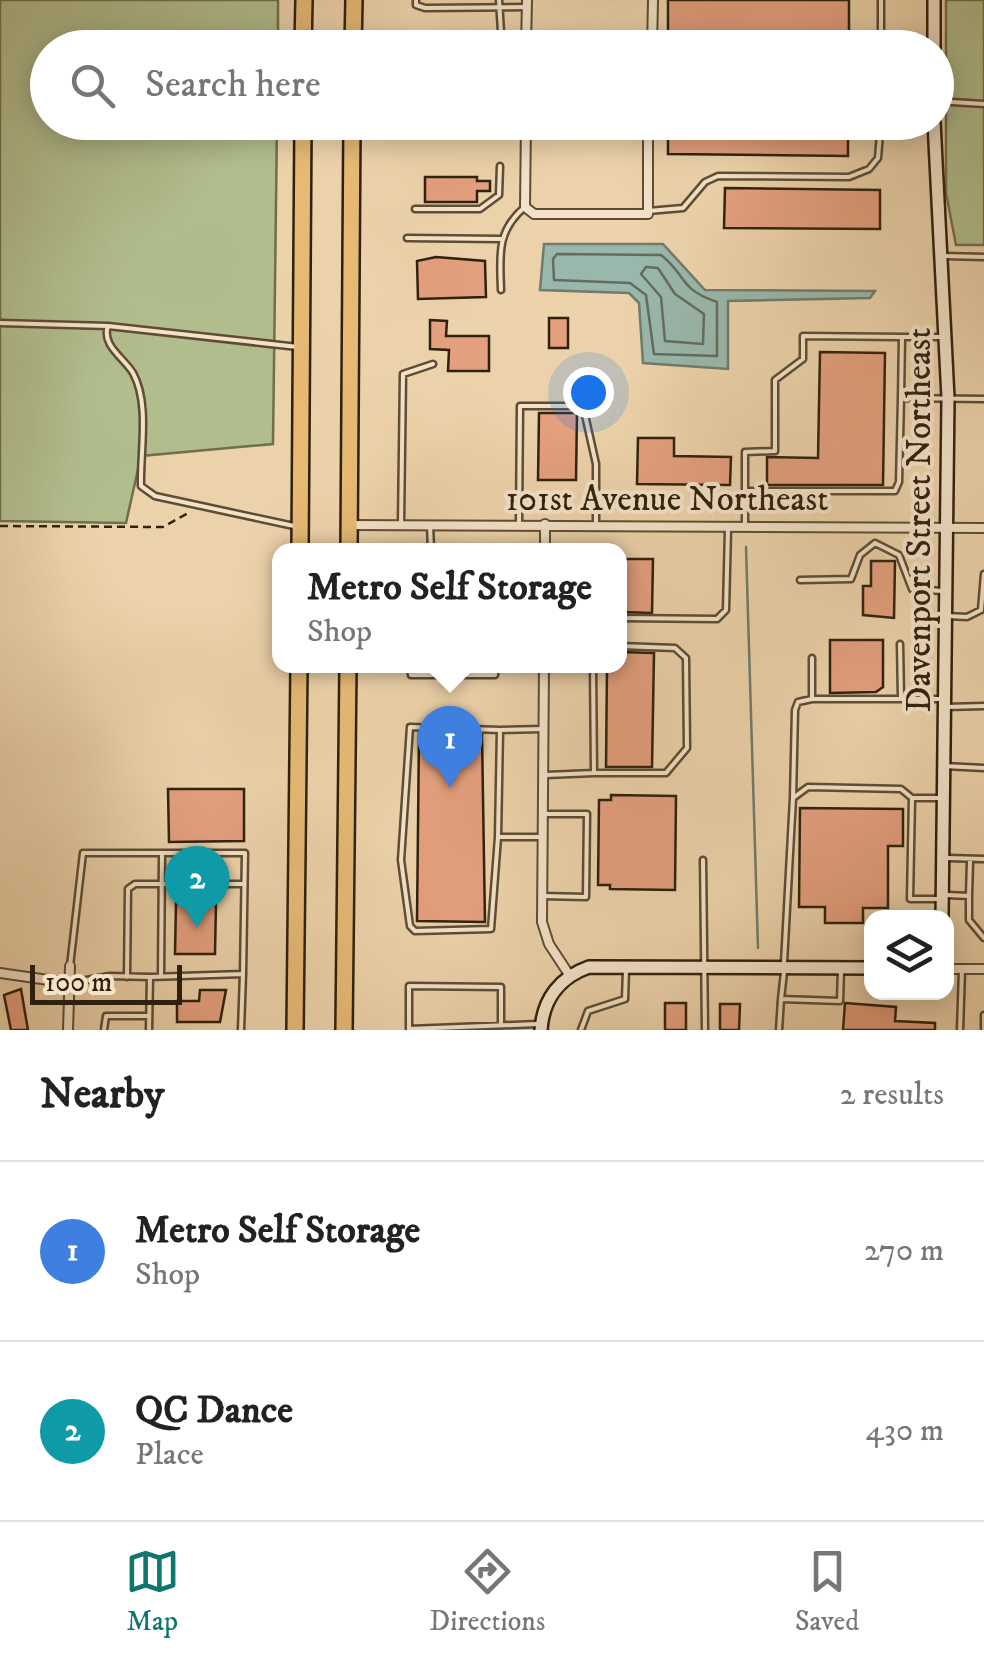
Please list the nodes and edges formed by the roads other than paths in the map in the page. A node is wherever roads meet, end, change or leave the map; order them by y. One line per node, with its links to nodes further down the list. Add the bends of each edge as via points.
1 (304, 0): 10 (highway)
2 (354, 0): 11 (highway)
3 (416, 0): 9 (lane, via 425,8)
4 (499, 0): 9 (lane)
5 (653, 0): 14 (street)
6 (881, 0): 15 (lane)
7 (934, 0): 16 (street)
8 (527, 4): 9 (lane); 13 (street)
9 (499, 8): 12 (lane)
10 (304, 30)
11 (353, 30)
12 (501, 30)
13 (526, 30)
14 (652, 30)
15 (881, 30)
16 (934, 30)
17 (954, 102): 18 (lane)
18 (984, 104)
19 (303, 140): 38 (highway)
20 (352, 140): 48 (highway)
21 (526, 140): 27 (street)
22 (648, 140): 28 (street)
23 (880, 140): 28 (lane, via 878,158 856,176 718,176 683,208)
24 (935, 140): 31 (street, Davenport Street Northeast)
25 (500, 166): 26 (lane, via 499,195 480,210)
26 (415, 208)
27 (525, 208): 28 (street, via 534,214); 30 (lane)
28 (648, 211)
29 (406, 238): 30 (lane)
30 (501, 239): 33 (lane)
31 (942, 256): 32 (lane); 37 (street, Davenport Street Northeast)
32 (984, 257)
33 (501, 290)
34 (0, 323): 35 (lane)
35 (108, 326): 38 (lane); 53 (lane, via 108,342 139,392 141,486 155,496)
36 (902, 338): 37 (lane); 40 (lane); 43 (lane, via 803,336 803,359 776,380 775,451 745,452)
37 (946, 338): 41 (street, Davenport Street Northeast)
38 (302, 347): 53 (highway)
39 (433, 364): 49 (lane, via 403,374)
40 (902, 398): 41 (lane); 43 (lane, via 899,482 889,493)
41 (948, 398): 42 (lane); 54 (street, Davenport Street Northeast)
42 (984, 398)
43 (745, 491): 51 (lane)
44 (518, 524): 45 (street, 101st Avenue Northeast); 46 (lane, via 520,406 583,406 596,464); 50 (street, 101st Avenue Northeast)
45 (545, 524): 46 (street, 101st Avenue Northeast); 59 (street)
46 (596, 524): 47 (street, 101st Avenue Northeast)
47 (728, 524): 51 (street, 101st Avenue Northeast); 65 (lane, via 726,610 717,619)
48 (349, 525): 49 (street, 101st Avenue Northeast); 57 (highway)
49 (401, 525): 50 (street, 101st Avenue Northeast)
50 (430, 525): 58 (lane)
51 (744, 525): 52 (street, 101st Avenue Northeast)
52 (874, 526): 54 (street, 101st Avenue Northeast); 60 (lane)
53 (301, 527): 56 (highway)
54 (948, 527): 55 (street, 101st Avenue Northeast); 63 (street, Davenport Street Northeast)
55 (984, 528)
56 (300, 543)
57 (349, 543)
58 (430, 543)
59 (545, 543)
60 (875, 543): 62 (lane, via 850,578); 63 (lane, via 899,555 912,589)
61 (984, 574): 64 (lane, via 981,610)
62 (800, 580)
63 (947, 591): 64 (street, Davenport Street Northeast)
64 (947, 616): 77 (street, Davenport Street Northeast)
65 (627, 618)
66 (900, 644): 75 (lane)
67 (627, 646): 83 (lane, via 675,648 686,658 687,748 666,773)
68 (812, 658): 76 (lane)
69 (299, 673): 128 (highway)
70 (348, 673): 129 (highway)
71 (410, 673): 72 (lane)
72 (495, 673)
73 (544, 673): 79 (street)
74 (594, 673): 83 (lane)
75 (900, 698): 76 (lane); 77 (lane)
76 (812, 699): 85 (lane, via 798,702 795,710)
77 (946, 703): 78 (lane); 81 (street, Davenport Street Northeast)
78 (984, 706)
79 (544, 729): 80 (lane); 84 (street)
80 (500, 730): 89 (lane); 89 (lane, via 410,727 401,860 415,931 491,929)
81 (944, 766): 82 (lane); 87 (street, Davenport Street Northeast)
82 (984, 768)
83 (594, 773): 84 (lane)
84 (543, 775): 88 (street)
85 (794, 798): 86 (lane, via 808,787 901,789); 106 (lane)
86 (912, 798): 87 (lane); 100 (lane, via 910,899)
87 (944, 798): 92 (street, Davenport Street Northeast)
88 (543, 814): 90 (street); 98 (lane, via 587,814 586,896)
89 (498, 837): 90 (lane)
90 (543, 837): 98 (street)
91 (162, 853): 96 (lane); 97 (lane, via 245,853); 103 (lane, via 83,853)
92 (943, 858): 93 (lane); 100 (street, Davenport Street Northeast)
93 (970, 858): 94 (lane); 99 (lane)
94 (984, 859)
95 (702, 860): 105 (lane)
96 (162, 884): 97 (lane); 114 (lane); 116 (lane, via 128,889)
97 (244, 884): 113 (lane)
98 (542, 896): 115 (street, via 549,944)
99 (969, 896): 100 (lane); 102 (lane, via 969,920)
100 (942, 897): 101 (street, Davenport Street Northeast)
101 (942, 910)
102 (984, 938)
103 (70, 966): 118 (street)
104 (626, 966): 105 (street); 115 (street, via 590,967); 131 (lane, via 625,999 588,1011)
105 (700, 966): 106 (street); 132 (lane)
106 (784, 966): 107 (street); 119 (lane)
107 (841, 968): 108 (street); 119 (lane, via 840,1000)
108 (864, 968)
109 (954, 969): 110 (street)
110 (962, 969): 111 (street); 134 (lane)
111 (984, 969)
112 (0, 974): 118 (street)
113 (243, 974): 114 (lane); 127 (lane)
114 (161, 976): 117 (lane)
115 (570, 976): 123 (street, via 551,994)
116 (126, 977): 117 (lane); 118 (lane)
117 (150, 977): 121 (lane)
118 (69, 983): 124 (street)
119 (782, 998): 133 (lane)
120 (984, 1015): 135 (lane)
121 (149, 1016): 125 (lane, via 106,1016); 126 (lane)
122 (501, 1024): 123 (lane); 130 (lane); 130 (lane, via 501,987 409,986)
123 (541, 1027)
124 (68, 1030)
125 (104, 1030)
126 (149, 1030)
127 (242, 1030)
128 (295, 1030)
129 (344, 1030)
130 (409, 1030)
131 (581, 1030)
132 (705, 1030)
133 (779, 1030)
134 (960, 1030)
135 (984, 1030)

